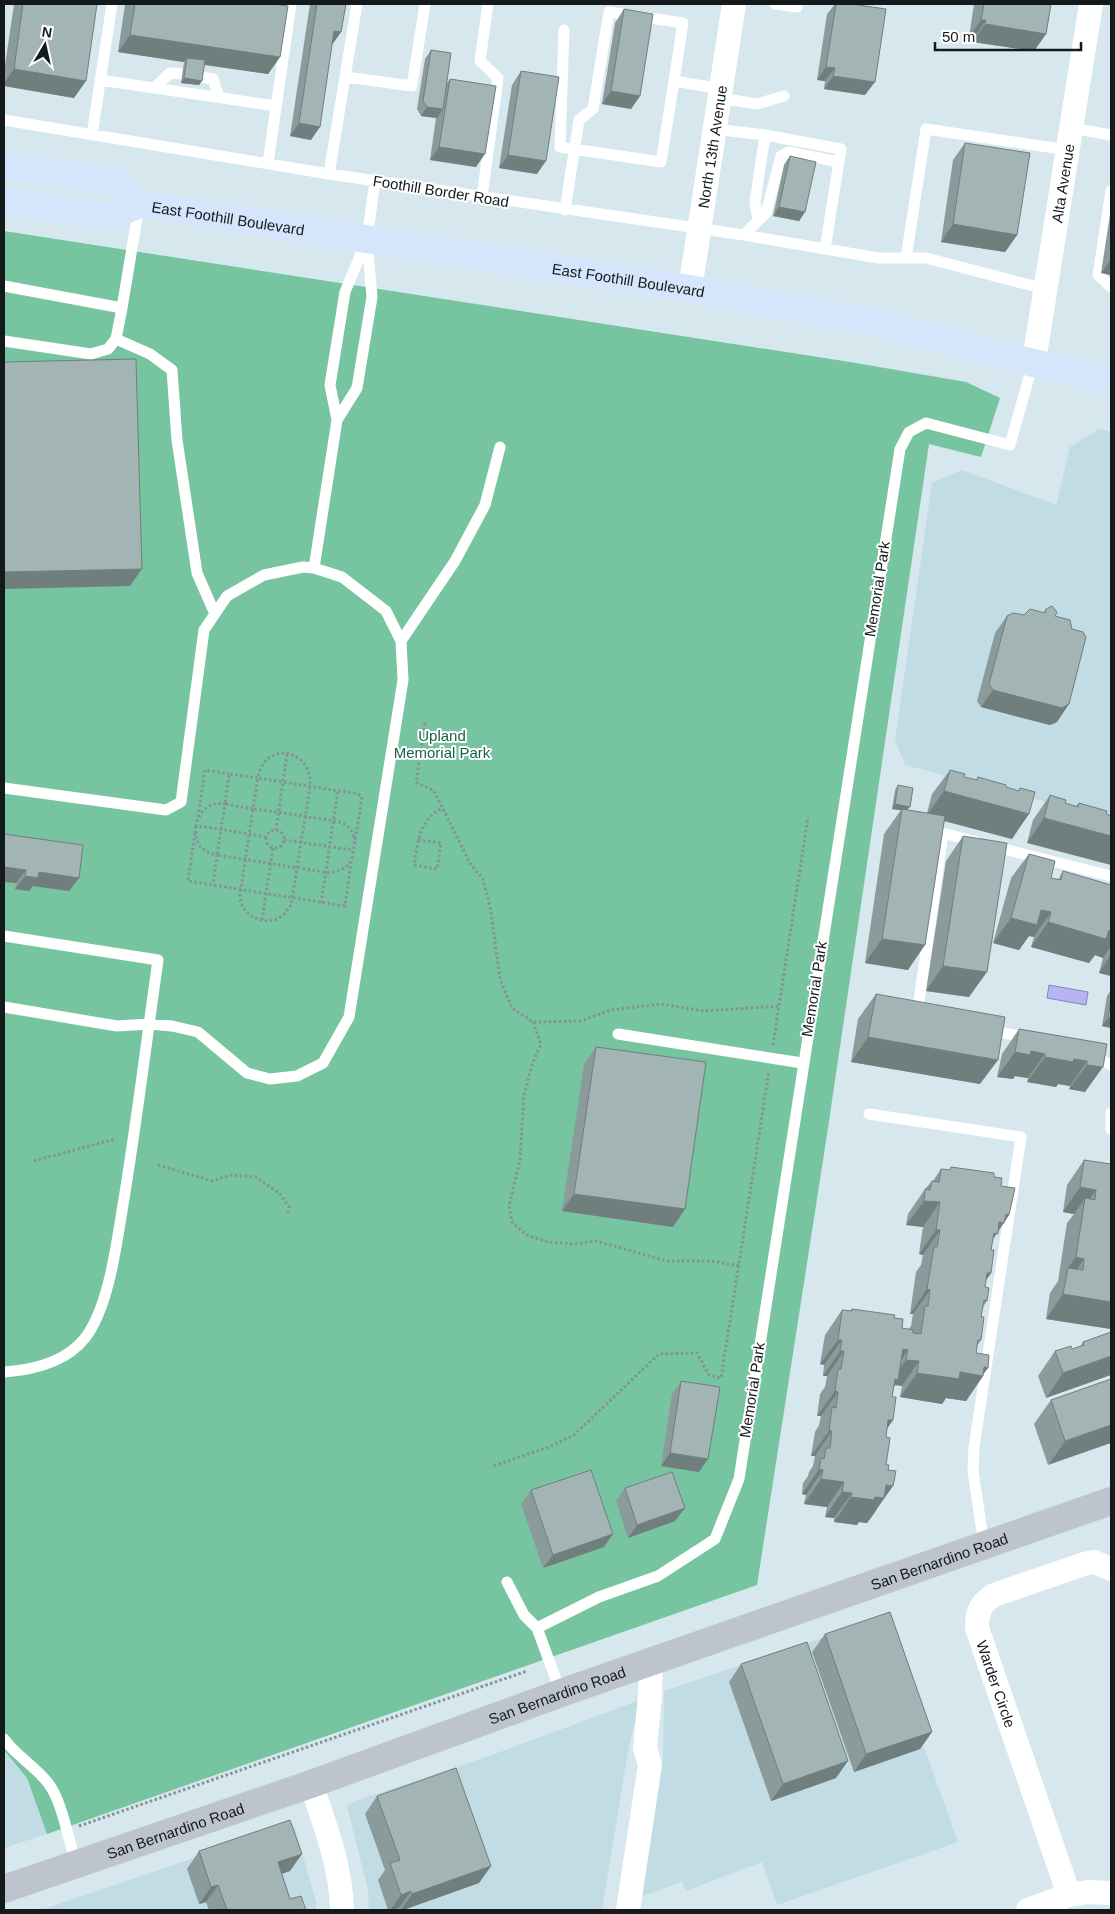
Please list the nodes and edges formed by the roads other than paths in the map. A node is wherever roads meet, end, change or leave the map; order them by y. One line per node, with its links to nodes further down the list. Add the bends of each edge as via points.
1 (112, 4): 14 (lane)
2 (291, 4): 20 (lane)
3 (357, 4): 13 (lane)
4 (425, 4): 13 (lane, via 412,86)
5 (488, 4): 34 (lane, via 480,61 498,78)
6 (734, 4): 17 (street, North 13th Avenue)
7 (775, 4): 9 (lane)
8 (1090, 4): 26 (street, Alta Avenue)
9 (797, 7)
10 (564, 30): 27 (lane, via 560,147)
11 (182, 74): 16 (lane, via 170,73)
12 (200, 77): 19 (lane, via 213,79)
13 (346, 77): 31 (lane)
14 (100, 80): 16 (lane); 23 (lane)
15 (674, 81): 17 (lane); 27 (lane, via 661,162); 27 (lane, via 683,23 610,12 593,109 579,120)
16 (154, 88): 19 (lane)
17 (720, 94): 18 (lane, via 757,104); 22 (street, North 13th Avenue)
18 (784, 96)
19 (220, 97): 20 (lane)
20 (276, 106): 29 (lane)
21 (4, 120): 23 (lane, Foothill Border Road)
22 (714, 129): 24 (lane); 39 (street, North 13th Avenue)
23 (92, 135): 29 (lane, Foothill Border Road)
24 (766, 135): 28 (lane, via 841,149); 38 (lane, via 754,202)
25 (1111, 135): 26 (lane)
26 (1069, 139): 43 (lane, via 926,129); 47 (street, Alta Avenue)
27 (574, 150): 37 (lane)
28 (839, 162): 38 (lane, via 789,152 781,156); 42 (lane)
29 (268, 163): 31 (lane, Foothill Border Road)
30 (4, 165): 36 (main road, East Foothill Boulevard, via 114,181)
31 (329, 174): 32 (lane, Foothill Border Road)
32 (376, 180): 34 (lane, Foothill Border Road); 41 (lane)
33 (1111, 191): 45 (lane, via 1098,275)
34 (482, 197): 37 (lane, Foothill Border Road)
35 (4, 201): 36 (main road, East Foothill Boulevard, via 108,217)
36 (139, 204): 41 (main road, East Foothill Boulevard); 48 (lane)
37 (565, 210): 39 (lane, Foothill Border Road)
38 (762, 217): 40 (lane)
39 (699, 228): 40 (lane, Foothill Border Road); 46 (street, North 13th Avenue)
40 (744, 235): 42 (lane, Foothill Border Road)
41 (367, 240): 46 (main road, East Foothill Boulevard); 53 (lane, via 345,292 330,385); 53 (lane, via 372,297 357,388)
42 (826, 249): 43 (lane, Foothill Border Road, via 878,258)
43 (906, 258): 47 (lane, Foothill Border Road, via 926,258)
44 (4, 286): 48 (lane)
45 (1111, 287)
46 (690, 289): 51 (main road, East Foothill Boulevard, via 879,324)
47 (1046, 289): 51 (street, Alta Avenue)
48 (122, 308): 49 (lane)
49 (116, 339): 50 (lane, via 108,349 91,354); 56 (lane, via 150,354 172,370 177,440 197,573)
50 (4, 341)
51 (1034, 362): 52 (main road, East Foothill Boulevard); 68 (lane, Memorial Park, via 1010,445 926,423 909,432 900,449)
52 (1111, 381)
53 (337, 420): 55 (lane)
54 (500, 447): 57 (lane, via 485,505 455,562)
55 (314, 568): 56 (lane, via 303,567 264,575 227,596); 57 (lane, via 342,578 386,611)
56 (215, 614): 58 (lane, via 204,630 181,802 166,810)
57 (401, 641): 63 (lane, via 403,680 349,1017 323,1063 298,1076 270,1079 248,1073 198,1032)
58 (4, 788)
59 (1111, 876): 62 (lane, via 943,833 917,1015)
60 (4, 936): 63 (lane, via 158,960)
61 (4, 1006): 63 (lane, via 117,1026)
62 (932, 1019)
63 (149, 1024): 73 (lane, via 133,1150 115,1251 100,1311 85,1338 67,1355 46,1364)
64 (979, 1028): 66 (lane)
65 (618, 1034): 68 (lane)
66 (1044, 1041)
67 (1081, 1048): 69 (lane)
68 (802, 1063): 78 (lane, Memorial Park, via 738,1479 715,1538 658,1576 599,1597)
69 (1111, 1065)
70 (1111, 1113): 72 (lane)
71 (869, 1114): 75 (lane, via 1021,1137 974,1447 973,1471)
72 (1111, 1129)
73 (4, 1372)
74 (1111, 1501): 75 (street, San Bernardino Road)
75 (984, 1544): 79 (street, San Bernardino Road)
76 (1111, 1569): 87 (street, Warder Circle, via 1094,1562 1084,1564 994,1596 979,1607 977,1617 977,1628)
77 (507, 1582): 78 (lane, via 524,1615)
78 (537, 1628): 80 (lane)
79 (651, 1662): 80 (street, San Bernardino Road); 82 (street)
80 (562, 1693): 83 (street, San Bernardino Road)
81 (4, 1739): 84 (lane, via 49,1784 57,1799)
82 (645, 1748): 89 (street, via 634,1764); 90 (street, via 650,1765)
83 (311, 1784): 84 (street, San Bernardino Road); 88 (street, via 333,1846)
84 (76, 1864): 85 (street, San Bernardino Road)
85 (4, 1889)
86 (1111, 1893): 87 (street)
87 (1069, 1895): 91 (street)
88 (342, 1910)
89 (612, 1910)
90 (628, 1910)
91 (1028, 1910)

